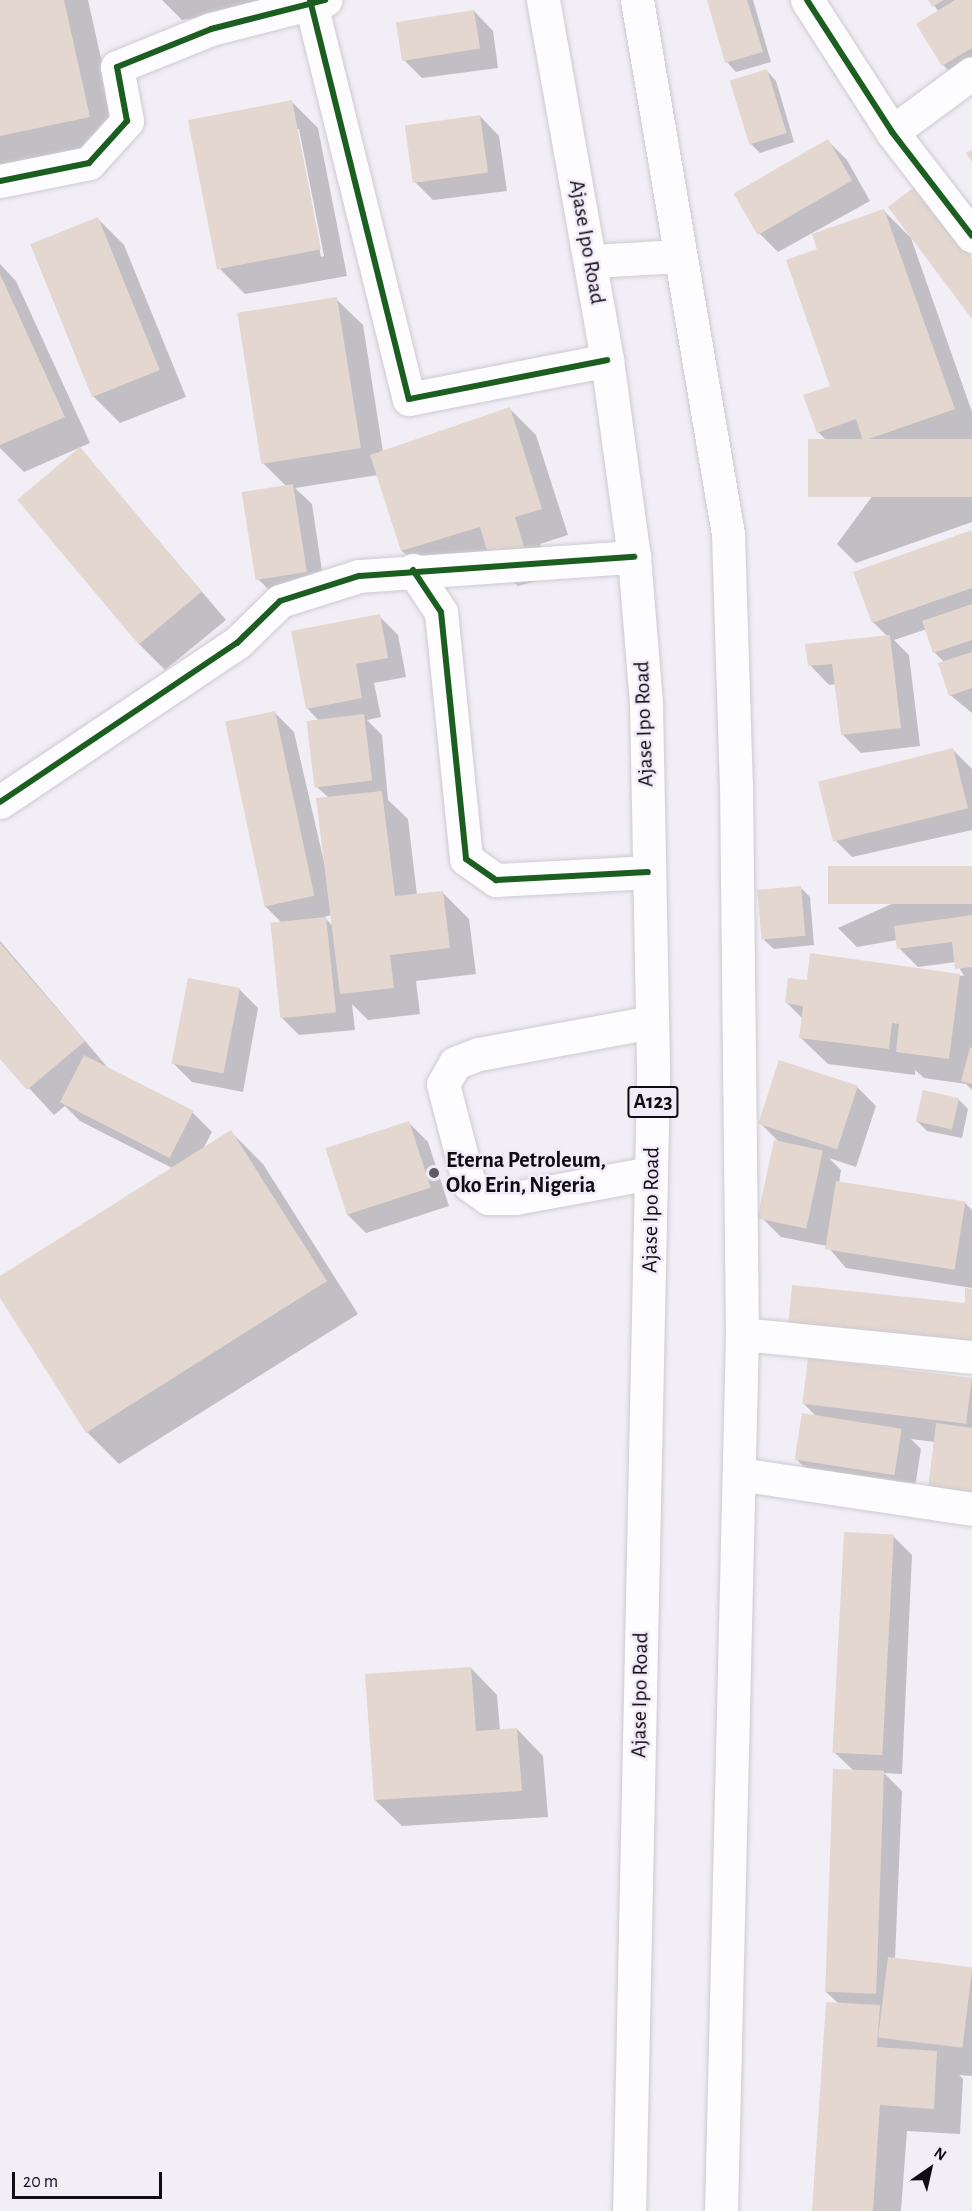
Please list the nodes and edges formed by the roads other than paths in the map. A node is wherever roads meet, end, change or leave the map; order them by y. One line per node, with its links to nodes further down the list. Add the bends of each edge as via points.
1 (543, 0): 10 (main road, Ajase Ipo Road / A123)
2 (637, 0): 9 (main road)
3 (807, 0): 6 (main road)
4 (316, 1): 7 (main road, via 211,29 117,67 127,121 89,163); 11 (main road, via 409,399)
5 (972, 73): 6 (main road)
6 (892, 132): 8 (main road)
7 (0, 181)
8 (972, 236)
9 (680, 256): 10 (main road); 18 (main road, via 728,534 736,783)
10 (592, 261): 11 (main road, Ajase Ipo Road / A123)
11 (607, 360): 12 (main road, Ajase Ipo Road / A123)
12 (634, 557): 13 (main road); 15 (main road, Ajase Ipo Road / A123, via 646,702)
13 (413, 570): 14 (main road, via 359,576 280,601 237,643); 15 (main road, via 441,612 466,859 496,880)
14 (0, 802)
15 (648, 872): 16 (main road, Ajase Ipo Road / A123)
16 (652, 1022): 17 (main road, Ajase Ipo Road / A123); 17 (main road, via 479,1054 455,1063 443,1084 469,1184 488,1198 515,1198)
17 (651, 1173): 22 (main road, Ajase Ipo Road / A123)
18 (742, 1334): 19 (main road); 20 (main road)
19 (972, 1357)
20 (739, 1474): 21 (main road); 23 (main road)
21 (972, 1509)
22 (629, 2211)
23 (721, 2211)

